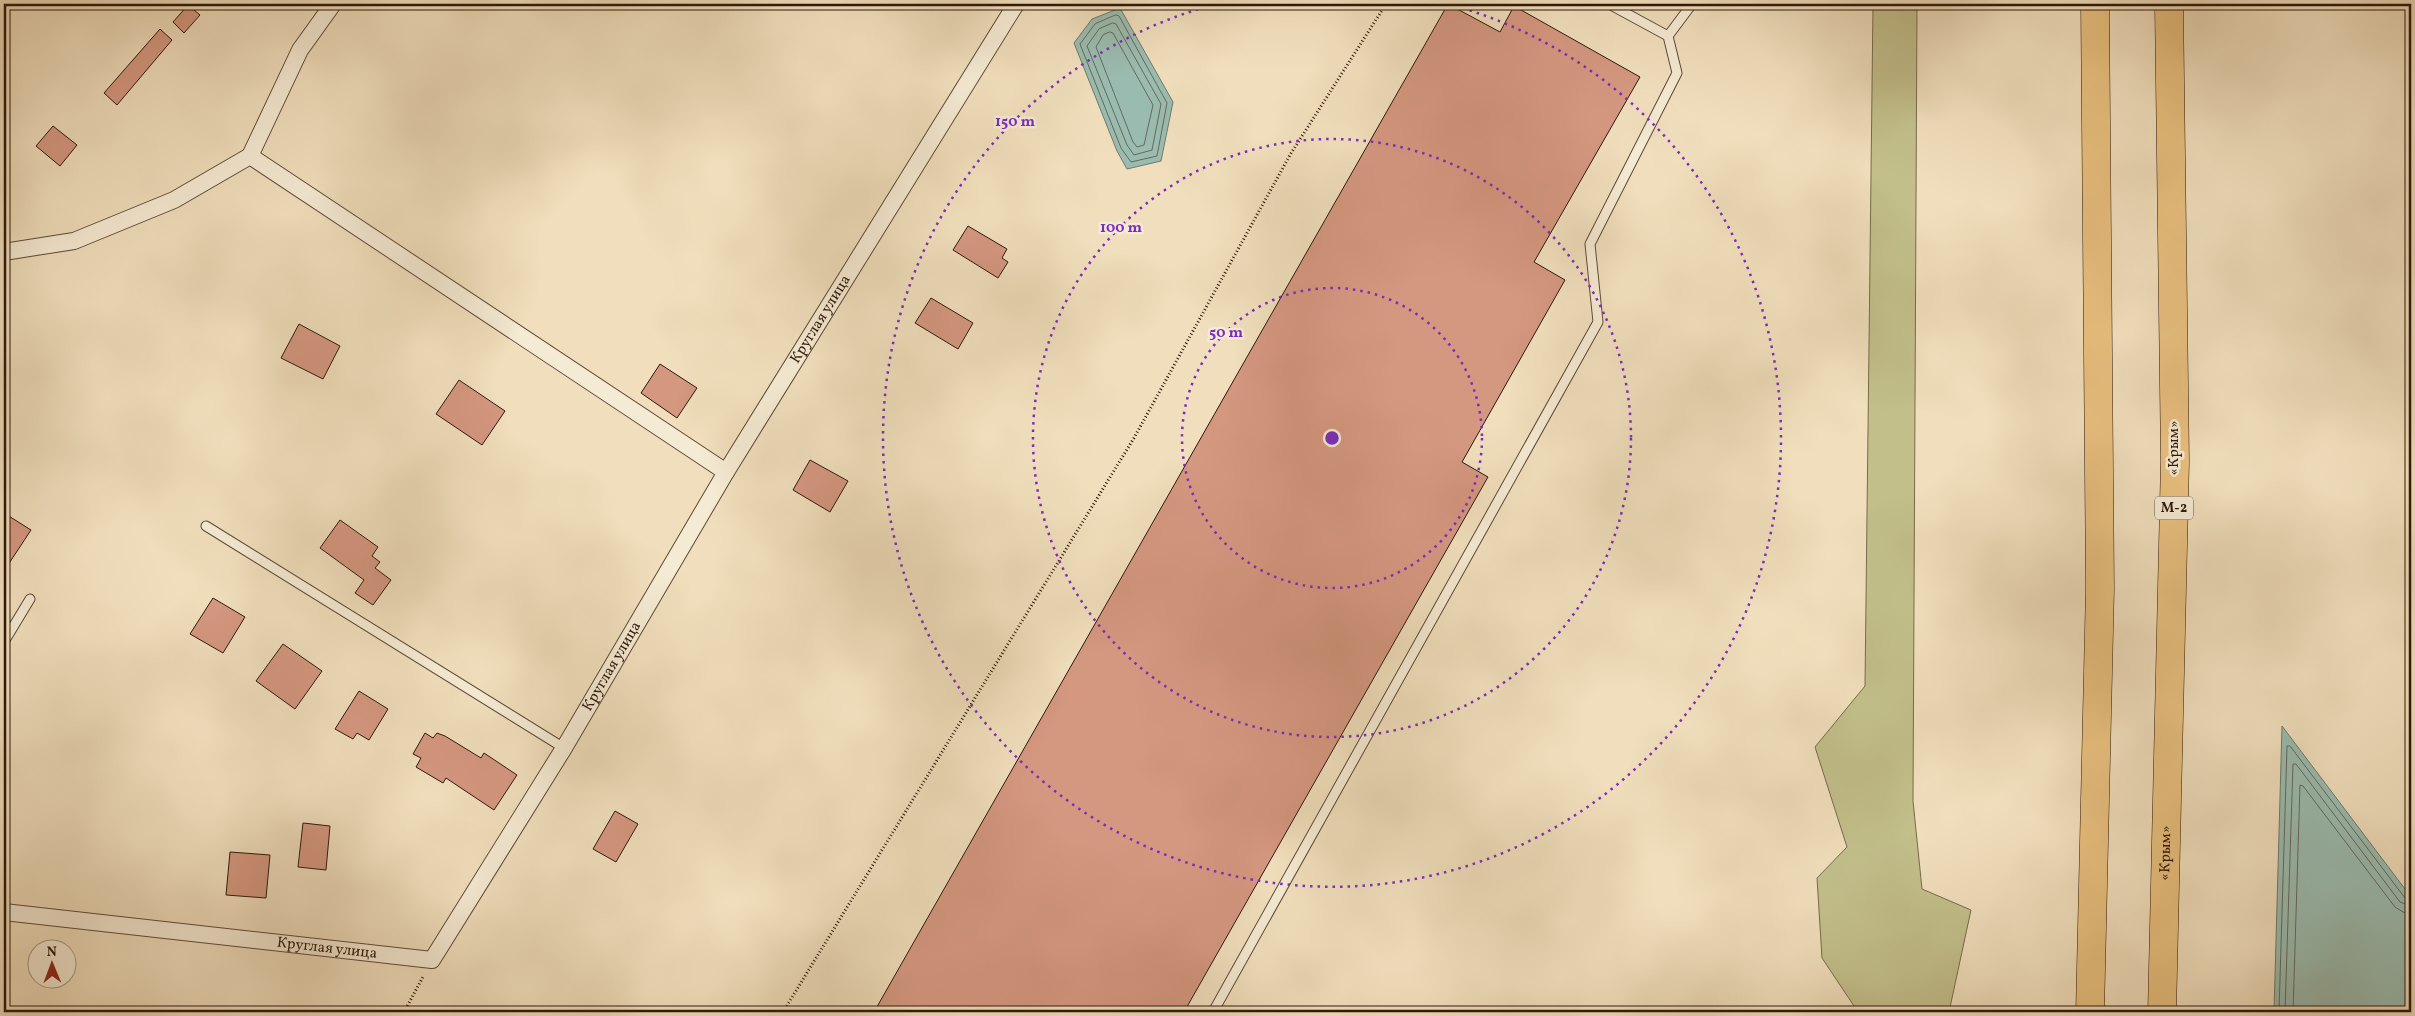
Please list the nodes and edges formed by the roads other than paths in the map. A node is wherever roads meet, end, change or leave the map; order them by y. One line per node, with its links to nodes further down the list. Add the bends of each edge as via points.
1 (333, 4): 8 (street, via 300,50)
2 (1609, 4): 7 (lane)
3 (1692, 4): 7 (lane)
4 (2095, 4): 17 (highway, via 2100,588)
5 (2170, 4): 18 (highway, «Крым» / М-2, via 2175,461)
6 (1012, 5): 10 (street, Круглая улица)
7 (1668, 36): 16 (lane, via 1677,73 1590,244 1598,322)
8 (250, 156): 9 (street, via 174,200 74,241); 10 (street)
9 (4, 252)
10 (726, 472): 14 (street, Круглая улица)
11 (206, 526): 14 (lane)
12 (30, 599): 13 (lane)
13 (4, 642)
14 (564, 748): 15 (street, Круглая улица, via 432,960)
15 (4, 912)
16 (1212, 1012)
17 (2090, 1012)
18 (2162, 1012)

